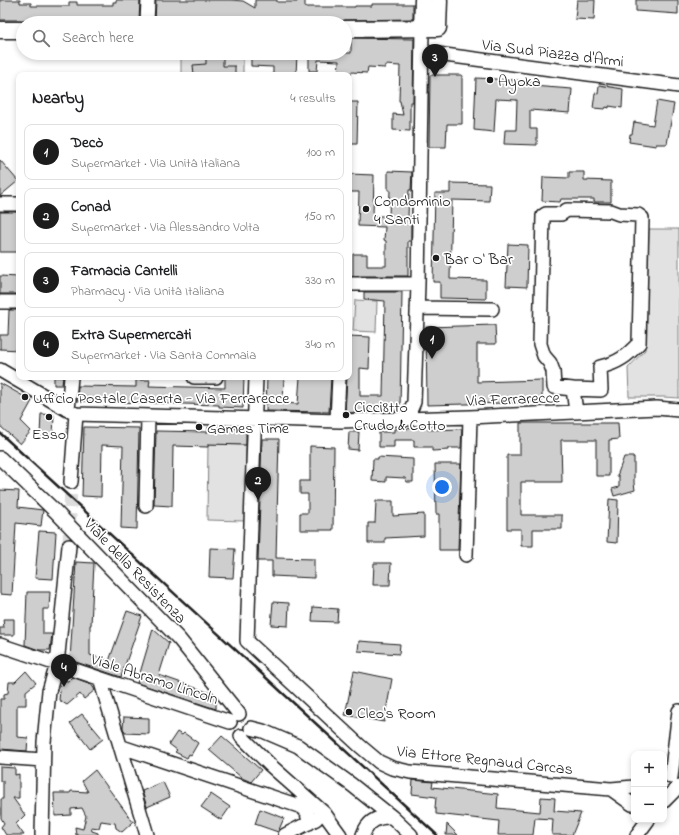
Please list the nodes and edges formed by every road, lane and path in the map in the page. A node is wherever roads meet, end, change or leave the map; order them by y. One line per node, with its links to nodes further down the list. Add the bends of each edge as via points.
1 (148, 0): 4 (street)
2 (423, 0): 7 (main road)
3 (439, 0): 5 (main road)
4 (147, 16)
5 (438, 28): 7 (main road); 10 (street)
6 (352, 29): 7 (main road)
7 (422, 29): 10 (street)
8 (0, 30): 9 (main road)
9 (16, 30)
10 (422, 52): 11 (street, Via Sud Piazza d'Armi); 15 (street)
11 (679, 86)
12 (0, 204): 13 (street)
13 (16, 204)
14 (352, 284): 15 (street)
15 (418, 284): 18 (street)
16 (0, 302): 17 (street)
17 (16, 302)
18 (417, 308): 19 (street); 27 (street)
19 (492, 309)
20 (0, 370): 21 (street, Via Ferrarecce)
21 (16, 379)
22 (17, 380): 29 (street, Via Ferrarecce)
23 (71, 380): 29 (street)
24 (256, 380): 34 (street)
25 (339, 380): 36 (street)
26 (573, 389): 26 (street, via 554,387 553,371 540,344 543,216 561,214 567,210 612,211 638,215 642,218 639,343 626,357 600,367 600,390); 30 (street)
27 (414, 402): 33 (street); 35 (street)
28 (679, 410): 30 (street, Via Ferrarecce, via 657,408)
29 (72, 412): 31 (street, Via Ferrarecce); 38 (street)
30 (576, 412): 32 (street, Via Ferrarecce)
31 (148, 416): 34 (street, Via Ferrarecce); 39 (street)
32 (470, 417): 33 (street, Via Ferrarecce); 41 (street)
33 (426, 418): 35 (street, Via Ferrarecce)
34 (256, 419): 36 (street, Via Ferrarecce); 54 (street, Via Ettore Regnaud Carcas, via 247,641 360,746 392,768 410,772)
35 (402, 419): 36 (street, Via Ferrarecce)
36 (336, 420)
37 (0, 458): 46 (street, Viale della Resistenza, via 179,639)
38 (71, 482)
39 (146, 506)
40 (69, 546): 43 (street)
41 (466, 555)
42 (0, 648): 43 (street, Viale Abramo Lincoln)
43 (54, 659): 44 (street, Viale Abramo Lincoln); 51 (street)
44 (100, 678): 46 (street, Viale Abramo Lincoln); 49 (street)
45 (679, 710): 52 (street)
46 (235, 718): 47 (street, via 242,714 248,718); 48 (street, via 230,725 232,731)
47 (251, 728): 48 (street, via 247,734); 58 (street, via 298,746)
48 (241, 736): 57 (street)
49 (122, 747): 59 (street, via 302,807 307,812); 63 (street)
50 (0, 757): 51 (street)
51 (44, 760): 62 (street)
52 (673, 779): 55 (street)
53 (631, 787): 54 (street, Via Ettore Regnaud Carcas)
54 (611, 789): 56 (street)
55 (667, 793)
56 (631, 802)
57 (324, 813): 59 (street); 65 (street); 66 (street)
58 (392, 817): 67 (street, via 383,816 370,822); 68 (street)
59 (310, 823): 64 (street)
60 (636, 823): 69 (street)
61 (646, 823): 69 (street)
62 (42, 835)
63 (147, 835)
64 (285, 835)
65 (340, 835)
66 (350, 835)
67 (363, 835)
68 (411, 835)
69 (637, 835)

